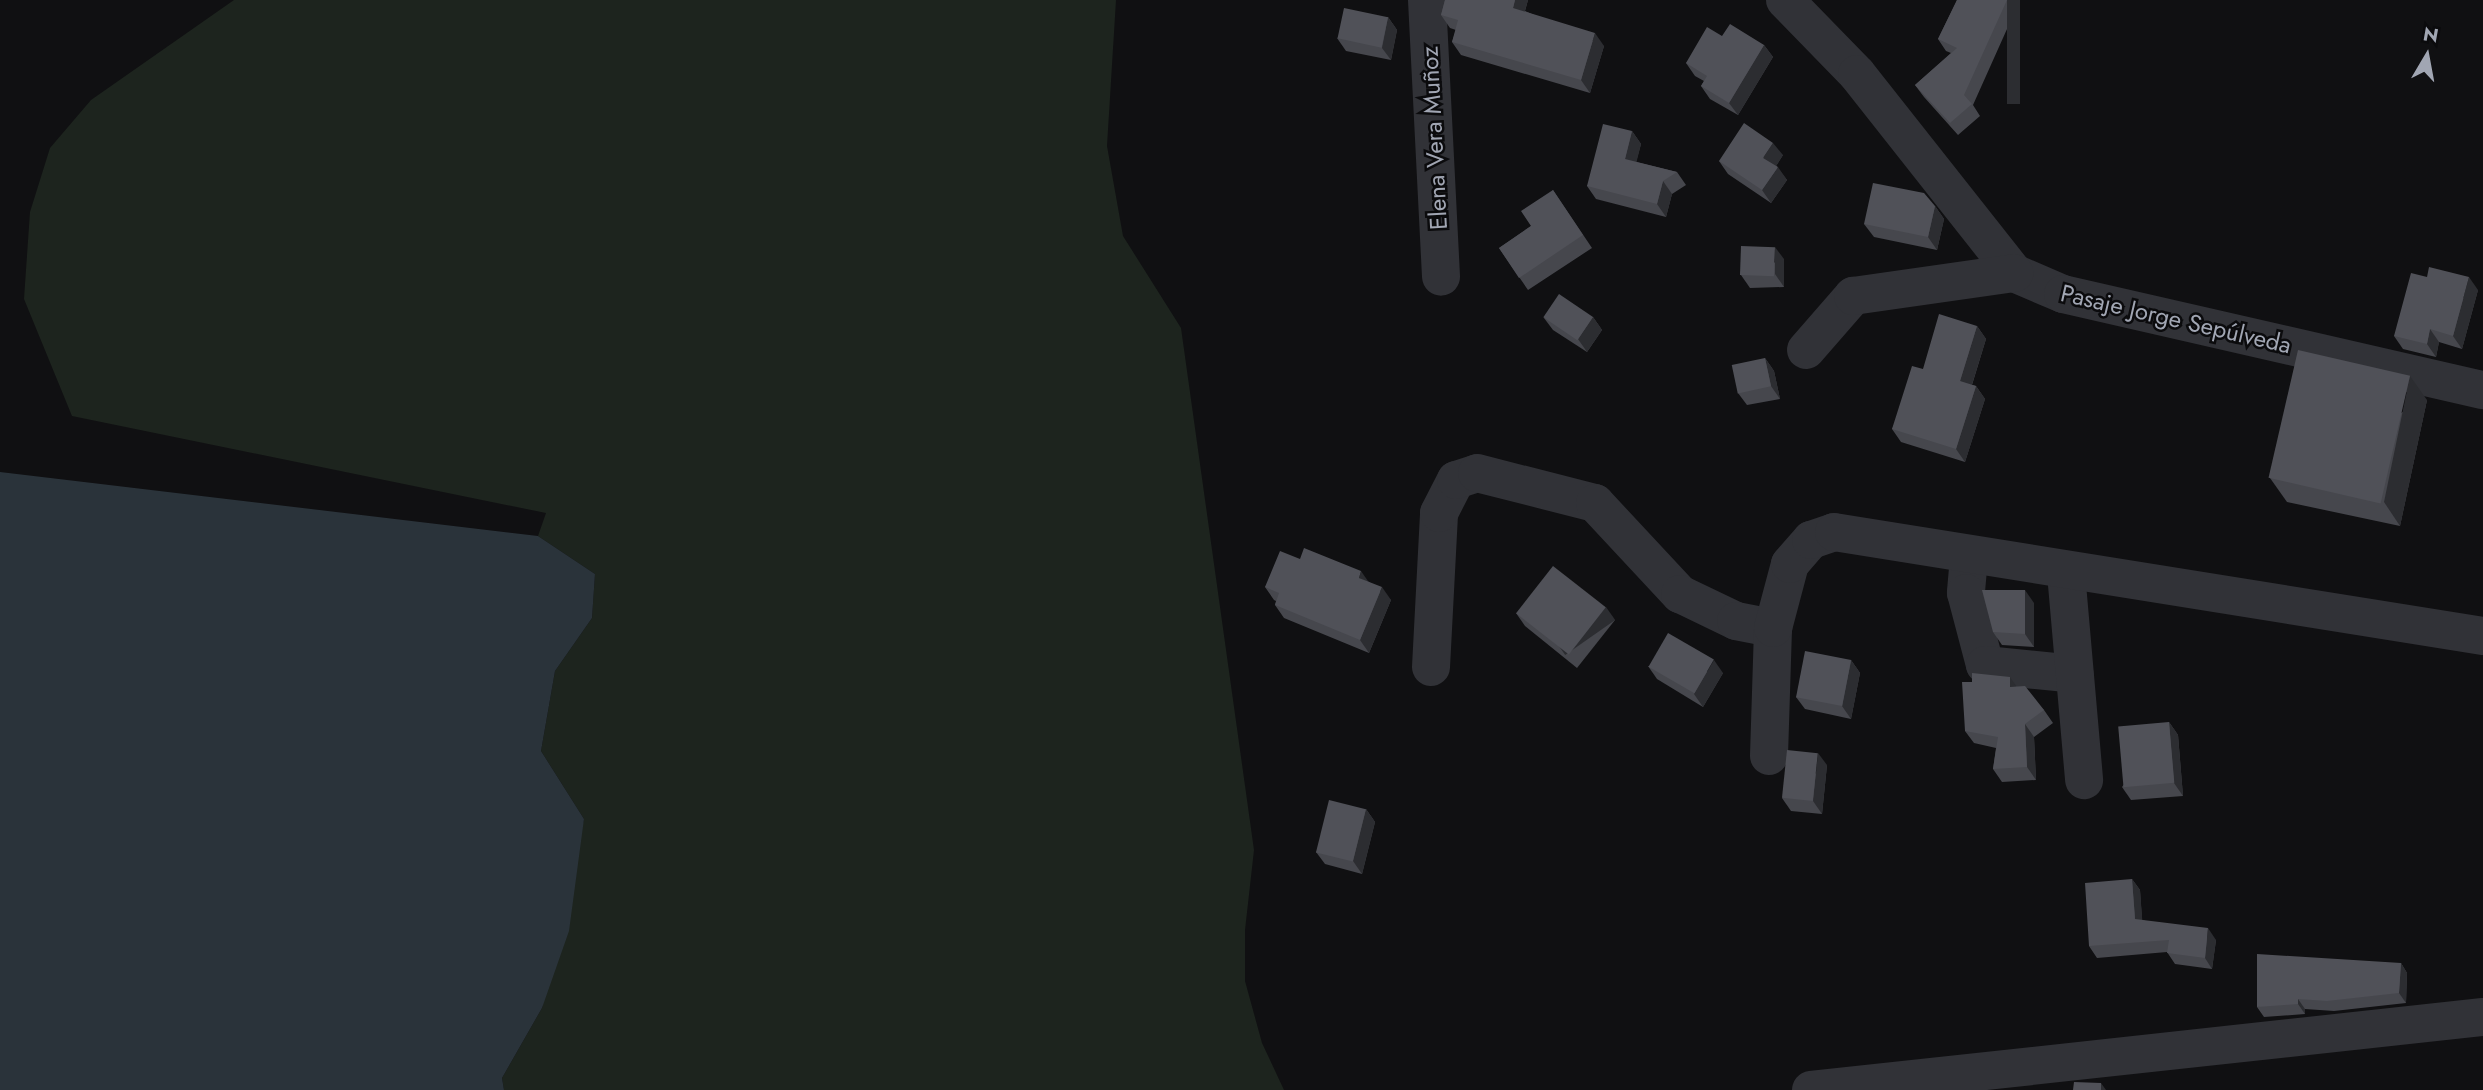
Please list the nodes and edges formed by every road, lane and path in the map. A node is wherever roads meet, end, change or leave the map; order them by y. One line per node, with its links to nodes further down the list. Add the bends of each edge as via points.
1 (1427, 0): 4 (street, Elena Vera Muñoz)
2 (1785, 0): 3 (street, Pasaje Jorge Sepúlveda, via 1857,74)
3 (2014, 273): 5 (street, via 1853,296); 6 (street, Pasaje Jorge Sepúlveda, via 2063,294)
4 (1441, 277)
5 (1807, 350)
6 (2483, 390)
7 (1969, 557): 8 (street); 9 (street, via 1834,532 1822,535 1799,551 1790,564); 12 (street, via 1966,593 1985,665)
8 (2066, 573): 10 (street); 12 (street)
9 (1773, 628): 11 (street, via 1736,621 1680,594 1595,503 1477,473 1456,480 1438,513); 13 (street)
10 (2483, 636)
11 (1431, 667)
12 (2075, 674): 14 (street)
13 (1769, 756)
14 (2084, 780)
15 (2483, 1017): 16 (street)
16 (1811, 1090)

